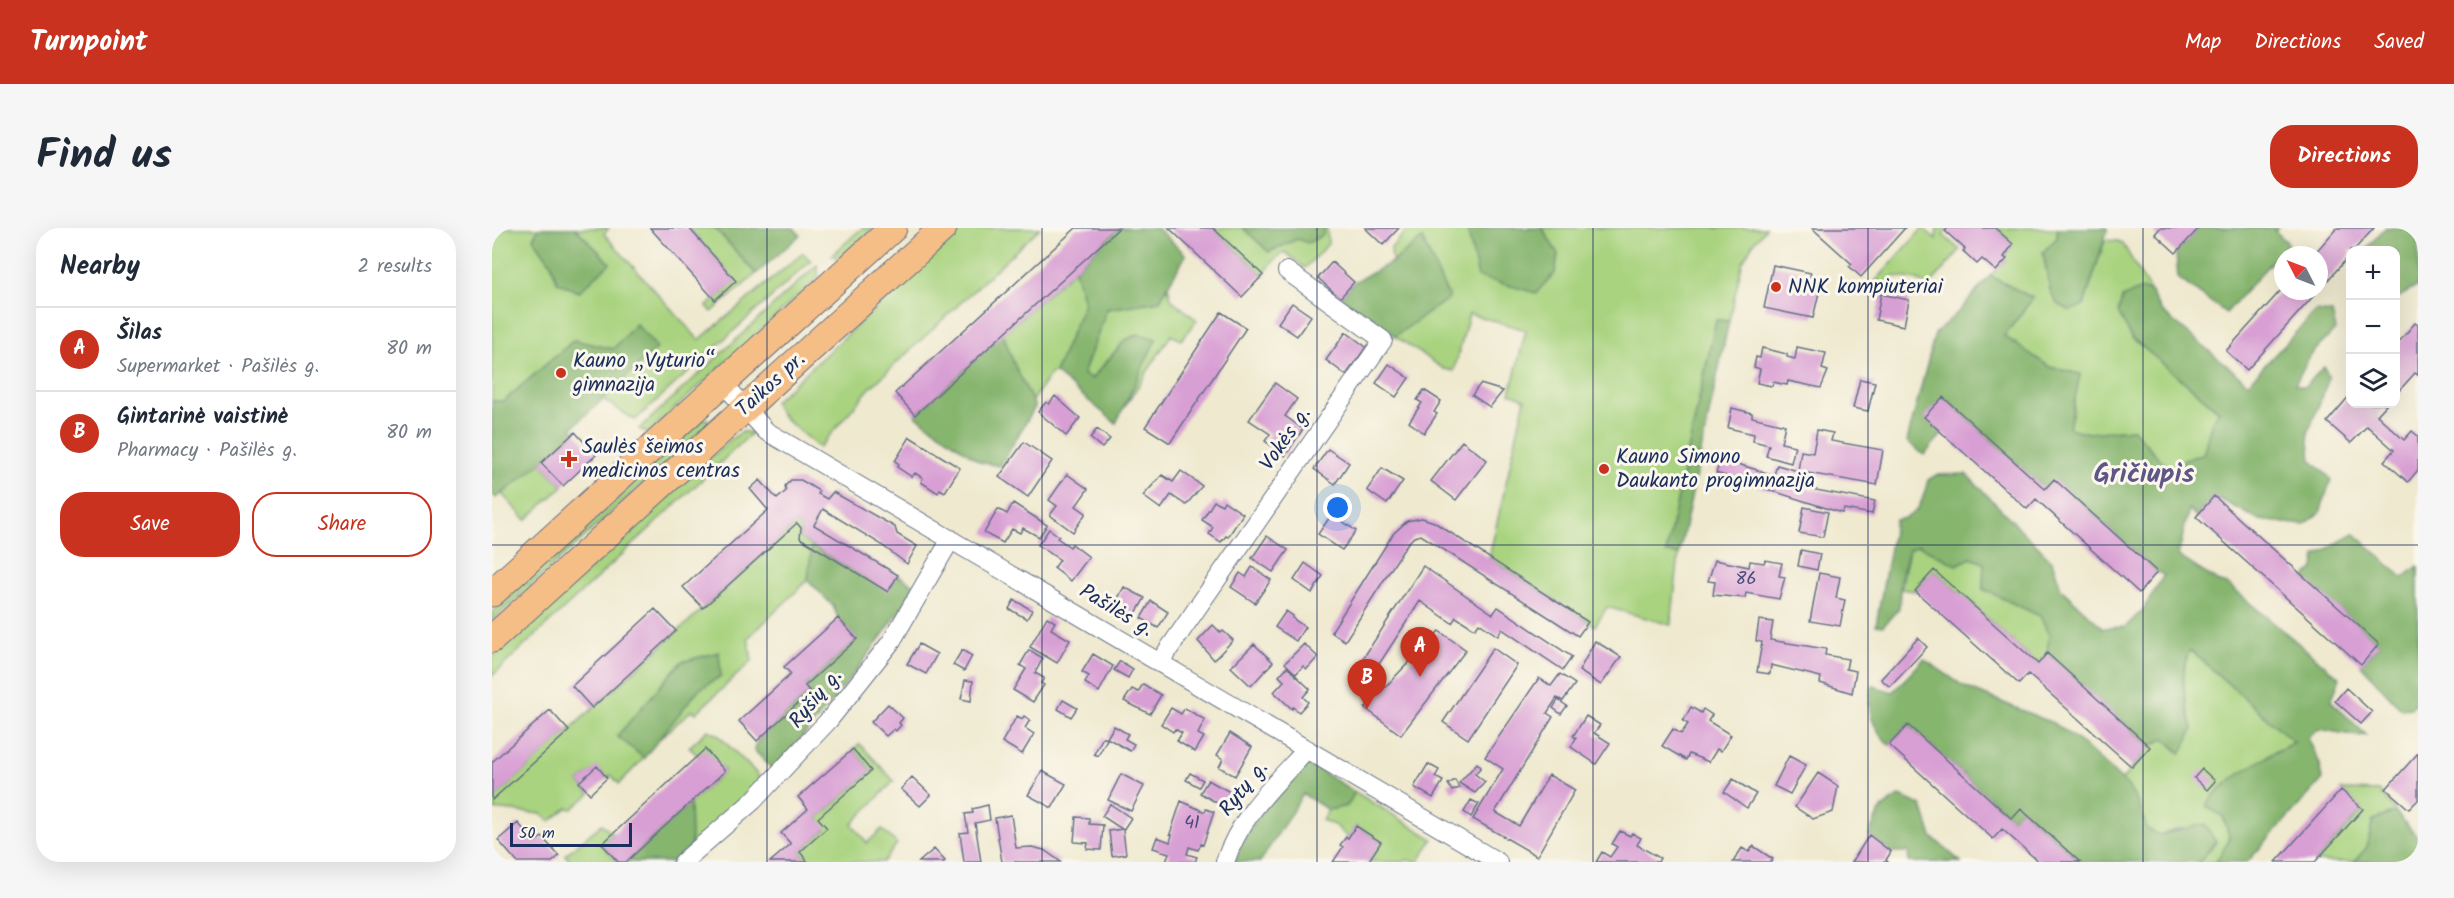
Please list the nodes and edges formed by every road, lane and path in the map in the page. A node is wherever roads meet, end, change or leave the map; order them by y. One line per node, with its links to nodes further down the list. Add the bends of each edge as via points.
1 (893, 228): 4 (main road, Taikos pr.)
2 (942, 228): 5 (main road, Taikos pr.)
3 (1287, 271): 9 (street, Vokės g., via 1383,339)
4 (723, 383): 5 (street, Pašilės g.); 7 (main road, Taikos pr.)
5 (746, 408): 6 (street, Pašilės g., via 766,431); 8 (main road, Taikos pr.)
6 (951, 539): 9 (street, Pašilės g.); 11 (street, Ryšių g., via 891,642 829,720 753,801)
7 (492, 593)
8 (492, 639)
9 (1159, 663): 10 (street, Pašilės g.)
10 (1307, 749): 12 (street, Rytų g., via 1243,821); 13 (street, Pašilės g.)
11 (683, 862)
12 (1225, 862)
13 (1498, 862)

